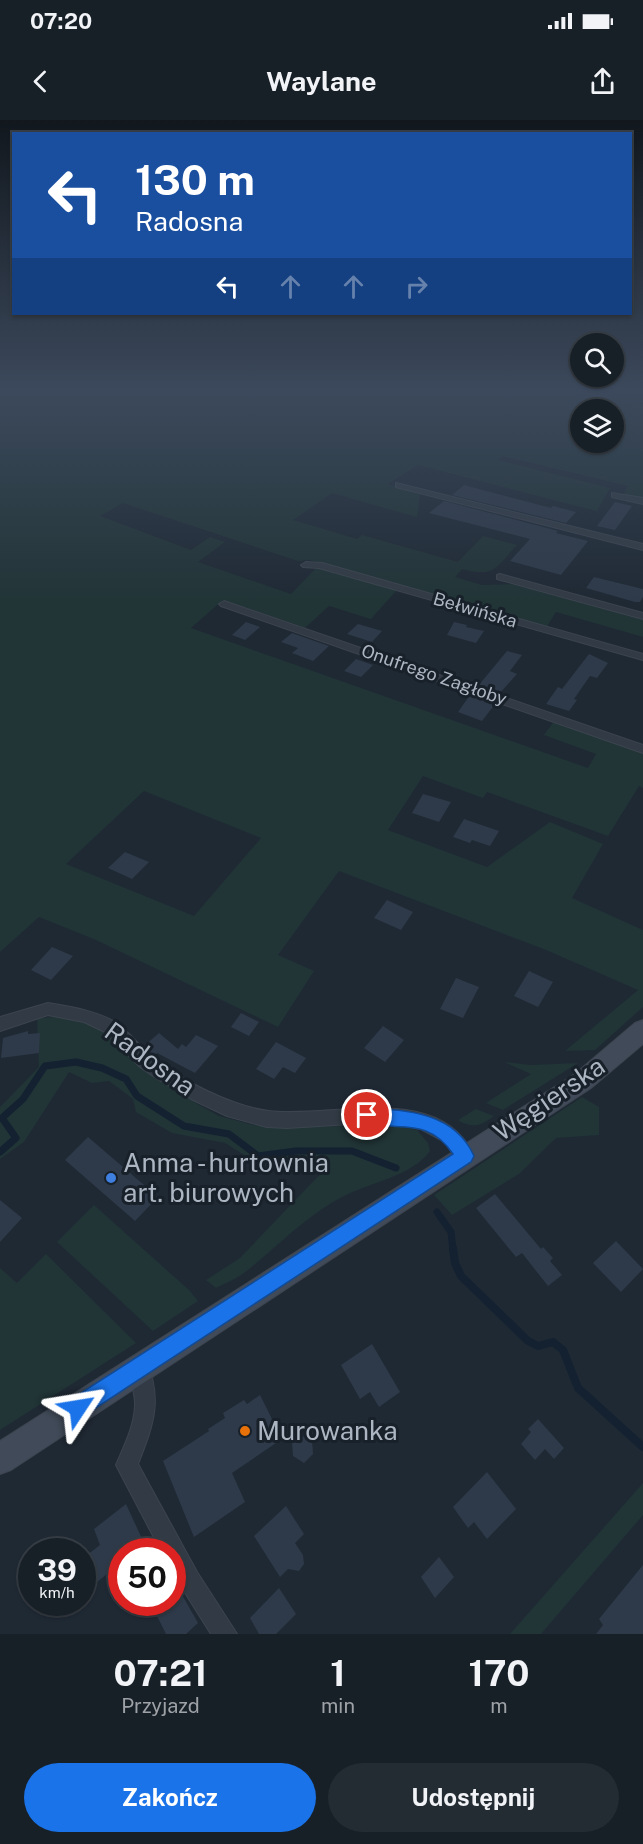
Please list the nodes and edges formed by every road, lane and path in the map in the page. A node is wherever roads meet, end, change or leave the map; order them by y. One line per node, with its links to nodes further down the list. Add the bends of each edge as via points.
1 (399, 485): 4 (street)
2 (615, 495): 3 (street)
3 (643, 501)
4 (643, 547)
5 (306, 566): 9 (street, Bełwińska, via 319,565)
6 (500, 577): 8 (street)
7 (224, 604): 10 (street, Onufrego Zagłoby)
8 (643, 616)
9 (643, 657)
10 (643, 749)
11 (0, 1024): 13 (street, Radosna, via 48,1009 86,1016 110,1027 162,1073 220,1106 267,1119 367,1115 406,1118 451,1136)
12 (643, 1030): 13 (main road, Węgierska, via 583,1081)
13 (465, 1156): 14 (main road, Węgierska)
14 (139, 1367): 15 (main road, Węgierska); 16 (street, via 147,1388 147,1411 127,1465 189,1580)
15 (0, 1459)
16 (225, 1634)

